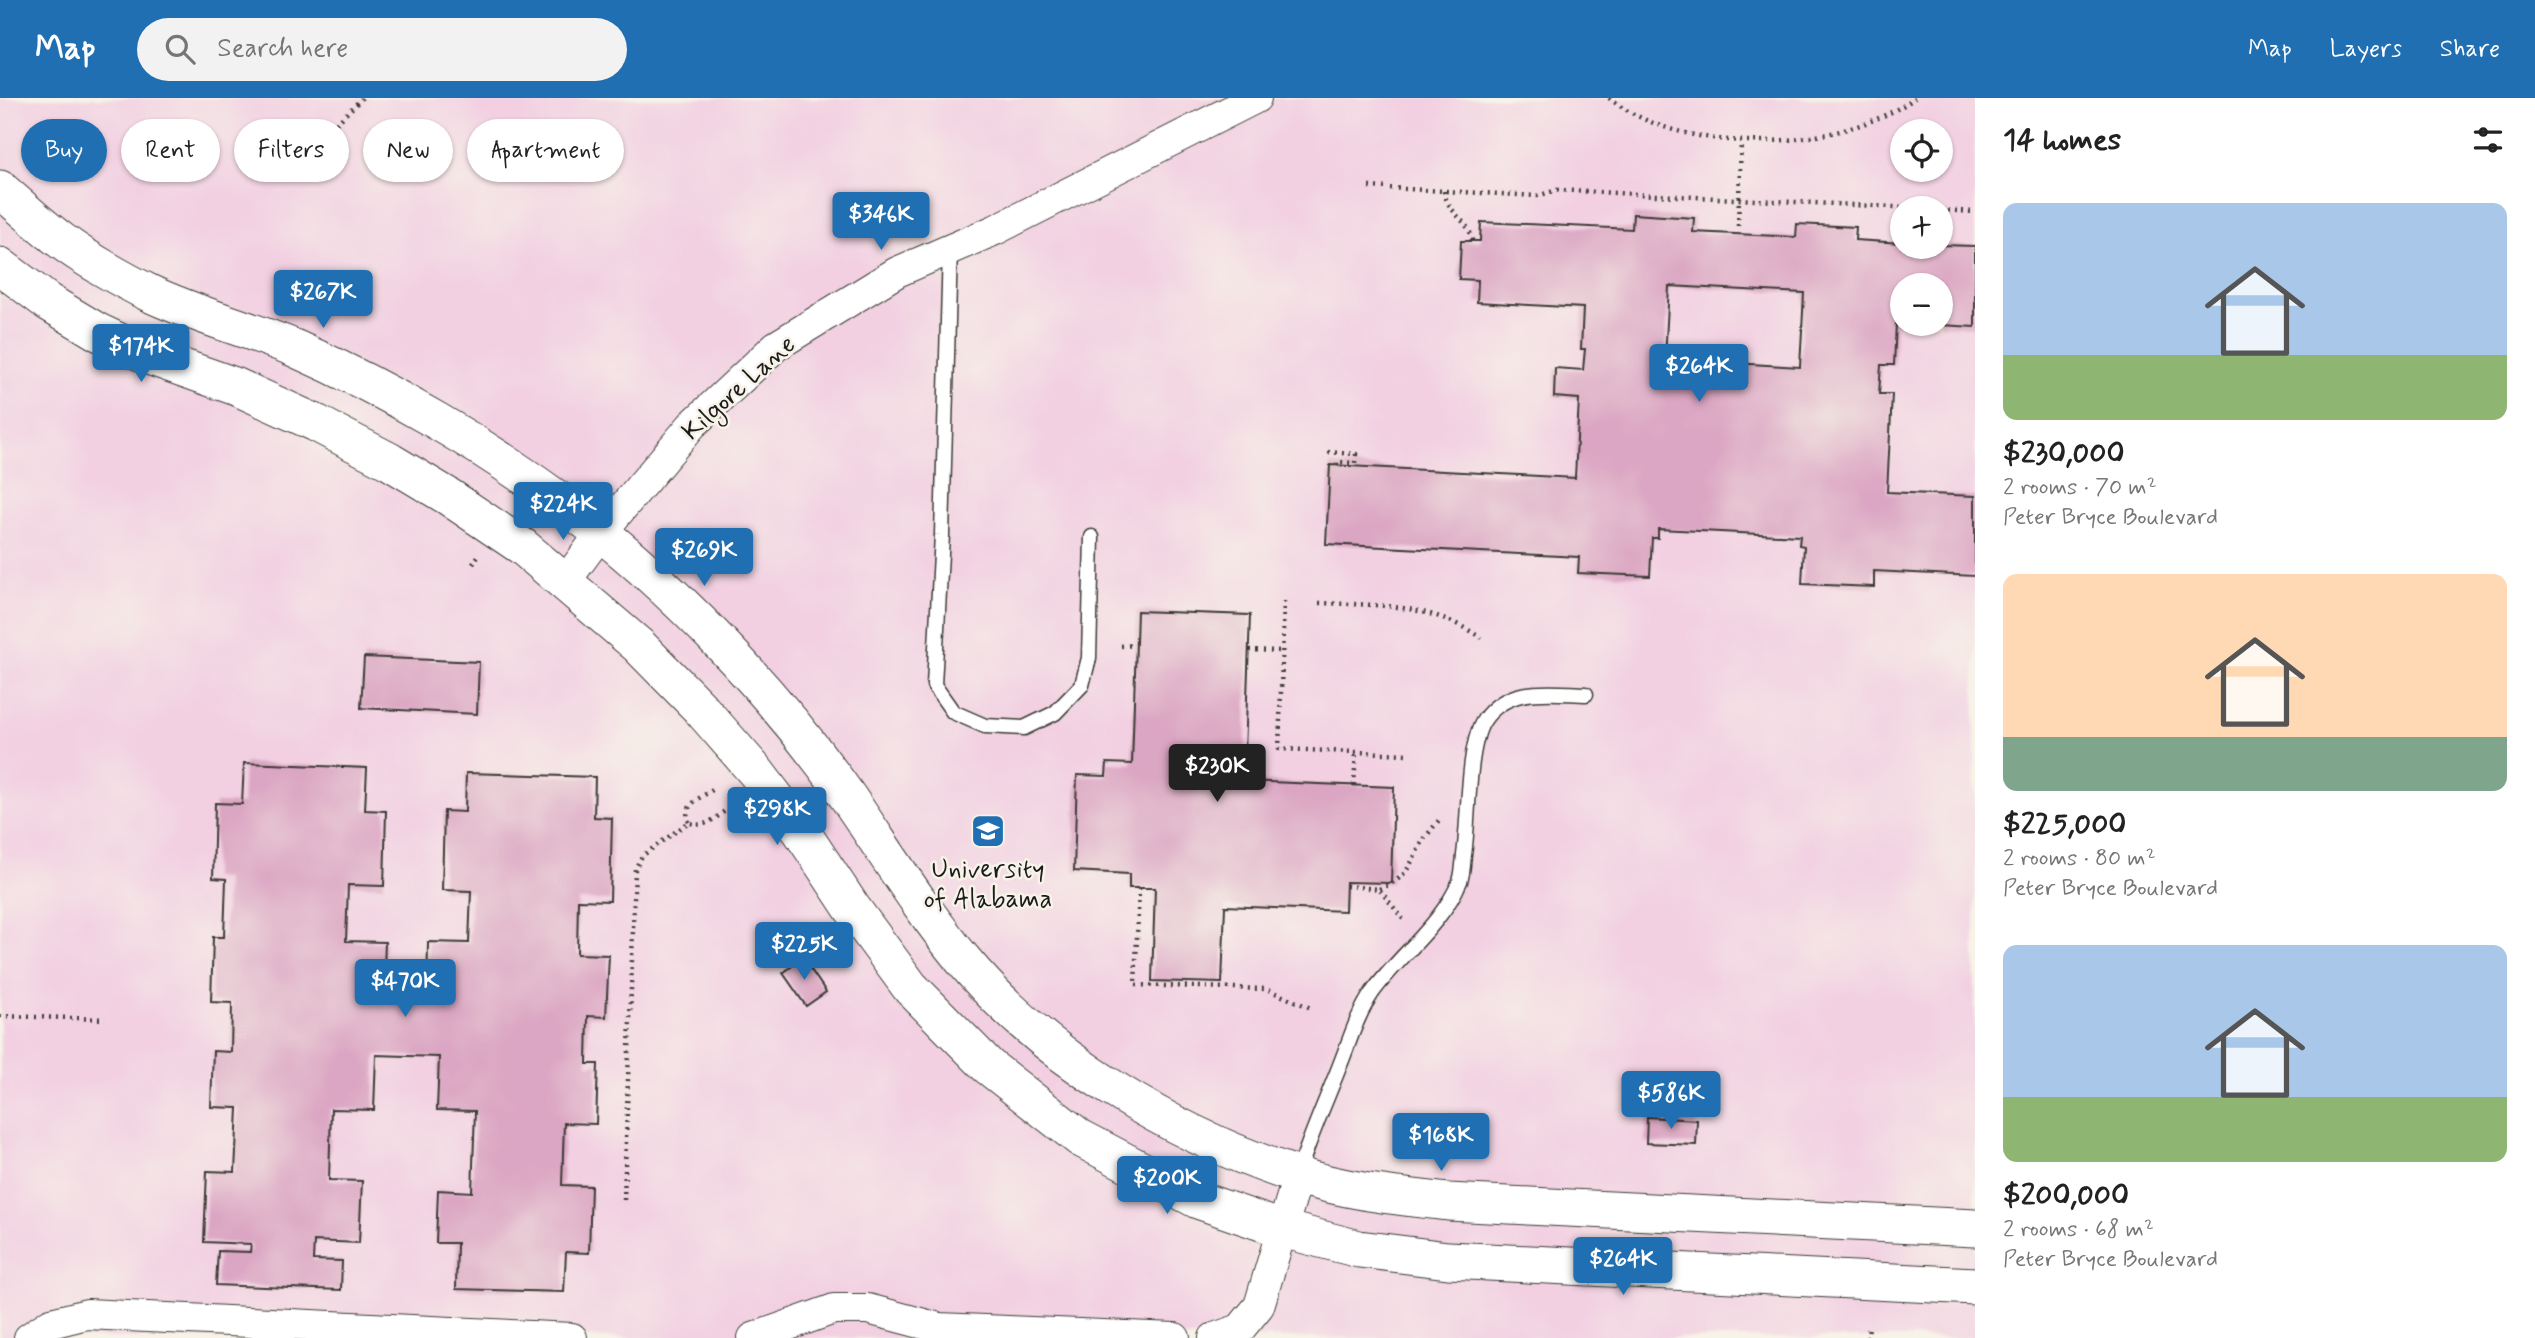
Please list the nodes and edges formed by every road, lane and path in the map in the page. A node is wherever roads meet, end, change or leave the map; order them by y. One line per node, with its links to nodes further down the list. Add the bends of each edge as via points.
1 (362, 98): 5 (path)
2 (1256, 98): 16 (street, Kilgore Lane)
3 (1609, 98): 6 (path, via 1626,112 1664,127)
4 (1915, 98): 6 (path, via 1867,121 1821,135)
5 (340, 119)
6 (1741, 142): 10 (path)
7 (1369, 187): 9 (path)
8 (0, 189): 20 (street, via 65,244 149,293 295,349 369,385 460,435)
9 (1444, 191): 10 (path, via 1537,196 1557,190); 15 (path, via 1453,213 1472,233)
10 (1738, 199): 11 (path); 14 (path)
11 (1890, 207)
12 (1953, 211): 13 (path)
13 (1975, 212)
14 (1738, 226)
15 (1472, 241)
16 (950, 249): 20 (street, Kilgore Lane, via 897,272 776,346 691,425); 21 (lane, via 934,685 953,712 985,726 1024,728 1055,713 1082,685 1089,658)
17 (0, 266): 22 (street, via 98,332 149,356 237,387 388,461 496,528)
18 (1328, 452): 19 (path, via 1356,454 1355,463 1337,462)
19 (1337, 466)
20 (601, 533): 22 (street, Kilgore Lane); 45 (street, via 732,655 845,793 964,962 1010,1009 1064,1054 1138,1105 1221,1147)
21 (1092, 537)
22 (565, 582): 48 (street, via 639,646 756,772 910,987 988,1066 1080,1138 1198,1200)
23 (1284, 601): 29 (path)
24 (1319, 603): 25 (path, via 1401,606 1429,612 1463,625)
25 (1481, 638)
26 (1136, 645): 27 (path)
27 (1121, 646)
28 (1249, 650): 29 (path)
29 (1282, 651): 31 (path, via 1279,749)
30 (1586, 694): 45 (lane, via 1520,694 1494,708 1485,720 1473,748 1461,879 1439,918 1391,968 1362,1009)
31 (1356, 752): 32 (path); 33 (path)
32 (1408, 754)
33 (1354, 785)
34 (714, 789): 37 (path, via 689,806)
35 (729, 808): 37 (path, via 706,824)
36 (1440, 819): 40 (path, via 1402,877)
37 (689, 822): 46 (path, via 642,856 635,869)
38 (1346, 886): 40 (path)
39 (1139, 888): 42 (path, via 1135,985 1266,989)
40 (1379, 889): 41 (path)
41 (1404, 919)
42 (1311, 1008)
43 (0, 1016): 44 (path)
44 (105, 1019)
45 (1298, 1175): 47 (street, via 1368,1193 1448,1202); 48 (street)
46 (624, 1200)
47 (1975, 1228)
48 (1282, 1229): 49 (street, via 1359,1249 1448,1260); 56 (street, via 1259,1306 1240,1329)
49 (1975, 1286)
50 (1869, 1324): 57 (path)
51 (941, 1333): 54 (street, via 867,1309 834,1309); 55 (street)
52 (29, 1338): 53 (street, via 51,1323 87,1314)
53 (572, 1338)
54 (753, 1338)
55 (1175, 1338)
56 (1214, 1338)
57 (1868, 1338)

